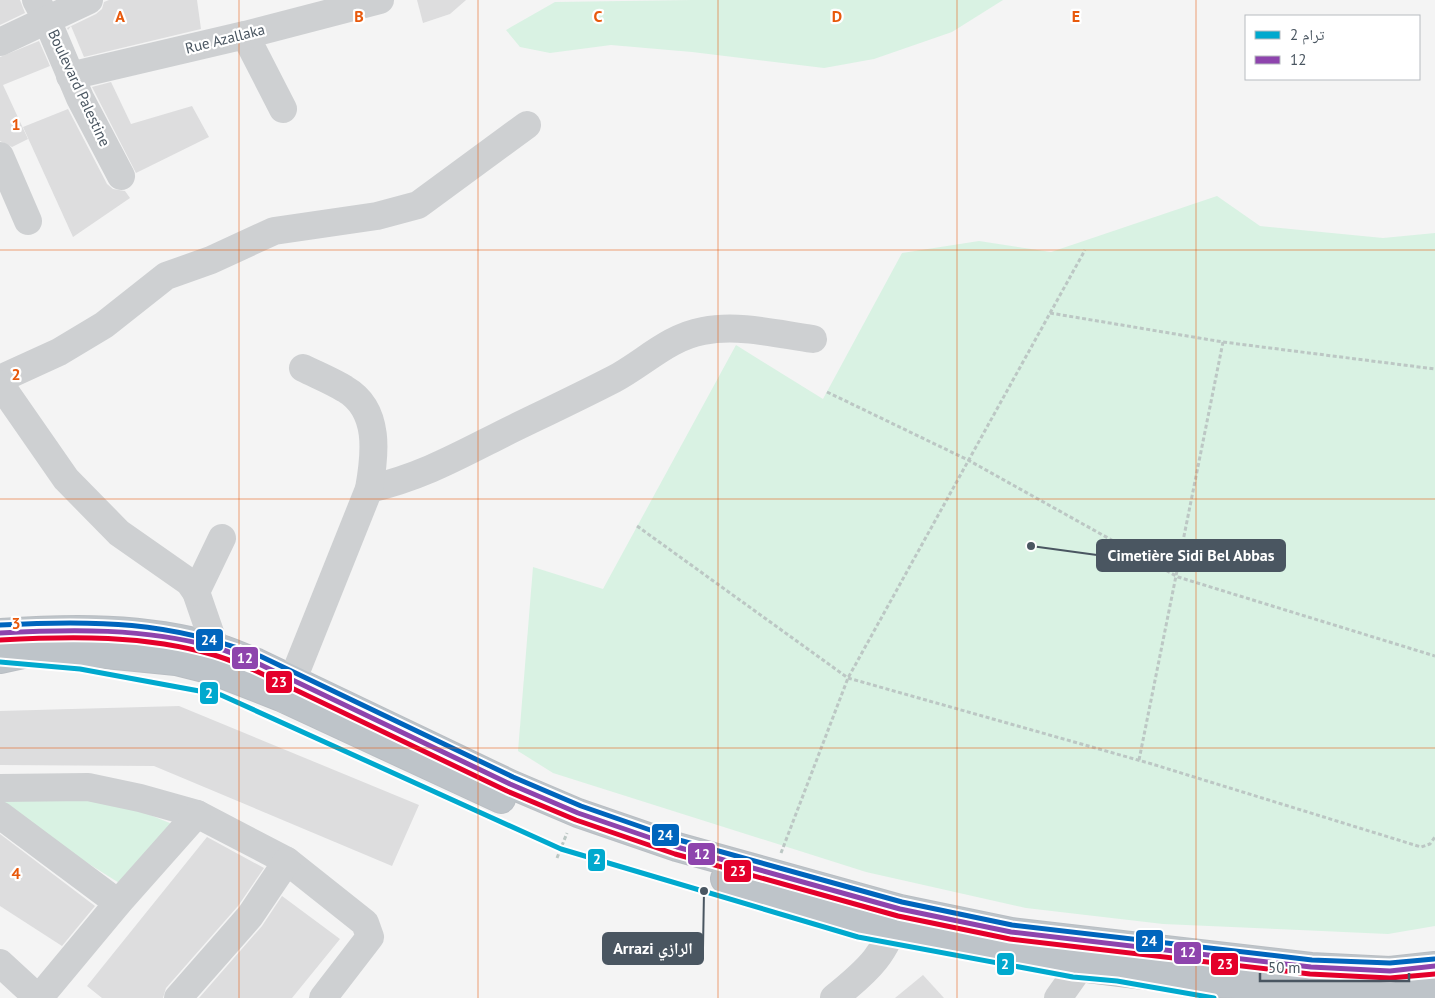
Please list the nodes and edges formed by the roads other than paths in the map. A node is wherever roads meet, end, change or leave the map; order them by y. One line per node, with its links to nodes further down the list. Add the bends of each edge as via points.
1 (88, 0): 4 (street)
2 (380, 0): 3 (street, Rue Azallaka)
3 (310, 8): 5 (street, Rue Azallaka)
4 (41, 10): 6 (street); 7 (street, Boulevard Palestine)
5 (245, 35): 7 (street, Rue Azallaka); 8 (street)
6 (0, 42)
7 (70, 76): 11 (street, Boulevard Palestine)
8 (283, 109)
9 (527, 125): 15 (street, via 418,205 377,216 274,231 211,260 166,276 104,326 59,352)
10 (0, 156): 12 (street)
11 (121, 176)
12 (28, 221)
13 (812, 339): 17 (street, via 745,329 702,331 682,337 615,378 431,470)
14 (303, 368): 17 (street, via 347,390 364,409 374,432)
15 (0, 379)
16 (0, 384): 19 (street, via 66,479 119,533 189,582)
17 (369, 489): 23 (street)
18 (222, 538): 19 (street)
19 (196, 592): 21 (street)
20 (0, 633): 21 (highway, via 80,629 128,631 170,636)
21 (215, 647): 23 (highway)
22 (0, 659): 23 (highway, via 32,652 75,651 176,661 243,681)
23 (289, 690): 29 (highway, via 578,813 677,847 773,874); 29 (highway, via 426,766 570,830 789,900)
24 (0, 788): 26 (street, via 88,787)
25 (0, 814): 28 (street)
26 (197, 814): 27 (street); 28 (street)
27 (287, 862): 37 (street, via 250,916); 38 (street, via 365,923 370,937)
28 (118, 903): 36 (street)
29 (897, 918): 30 (highway); 33 (highway); 39 (street, via 877,959)
30 (1092, 942): 33 (street); 35 (highway, via 1311,967)
31 (0, 963): 36 (street)
32 (1435, 966): 35 (highway)
33 (1080, 967): 35 (highway, via 1210,983); 40 (street)
34 (1435, 985): 35 (highway)
35 (1391, 986)
36 (39, 998)
37 (178, 998)
38 (322, 998)
39 (834, 998)
40 (1058, 998)

